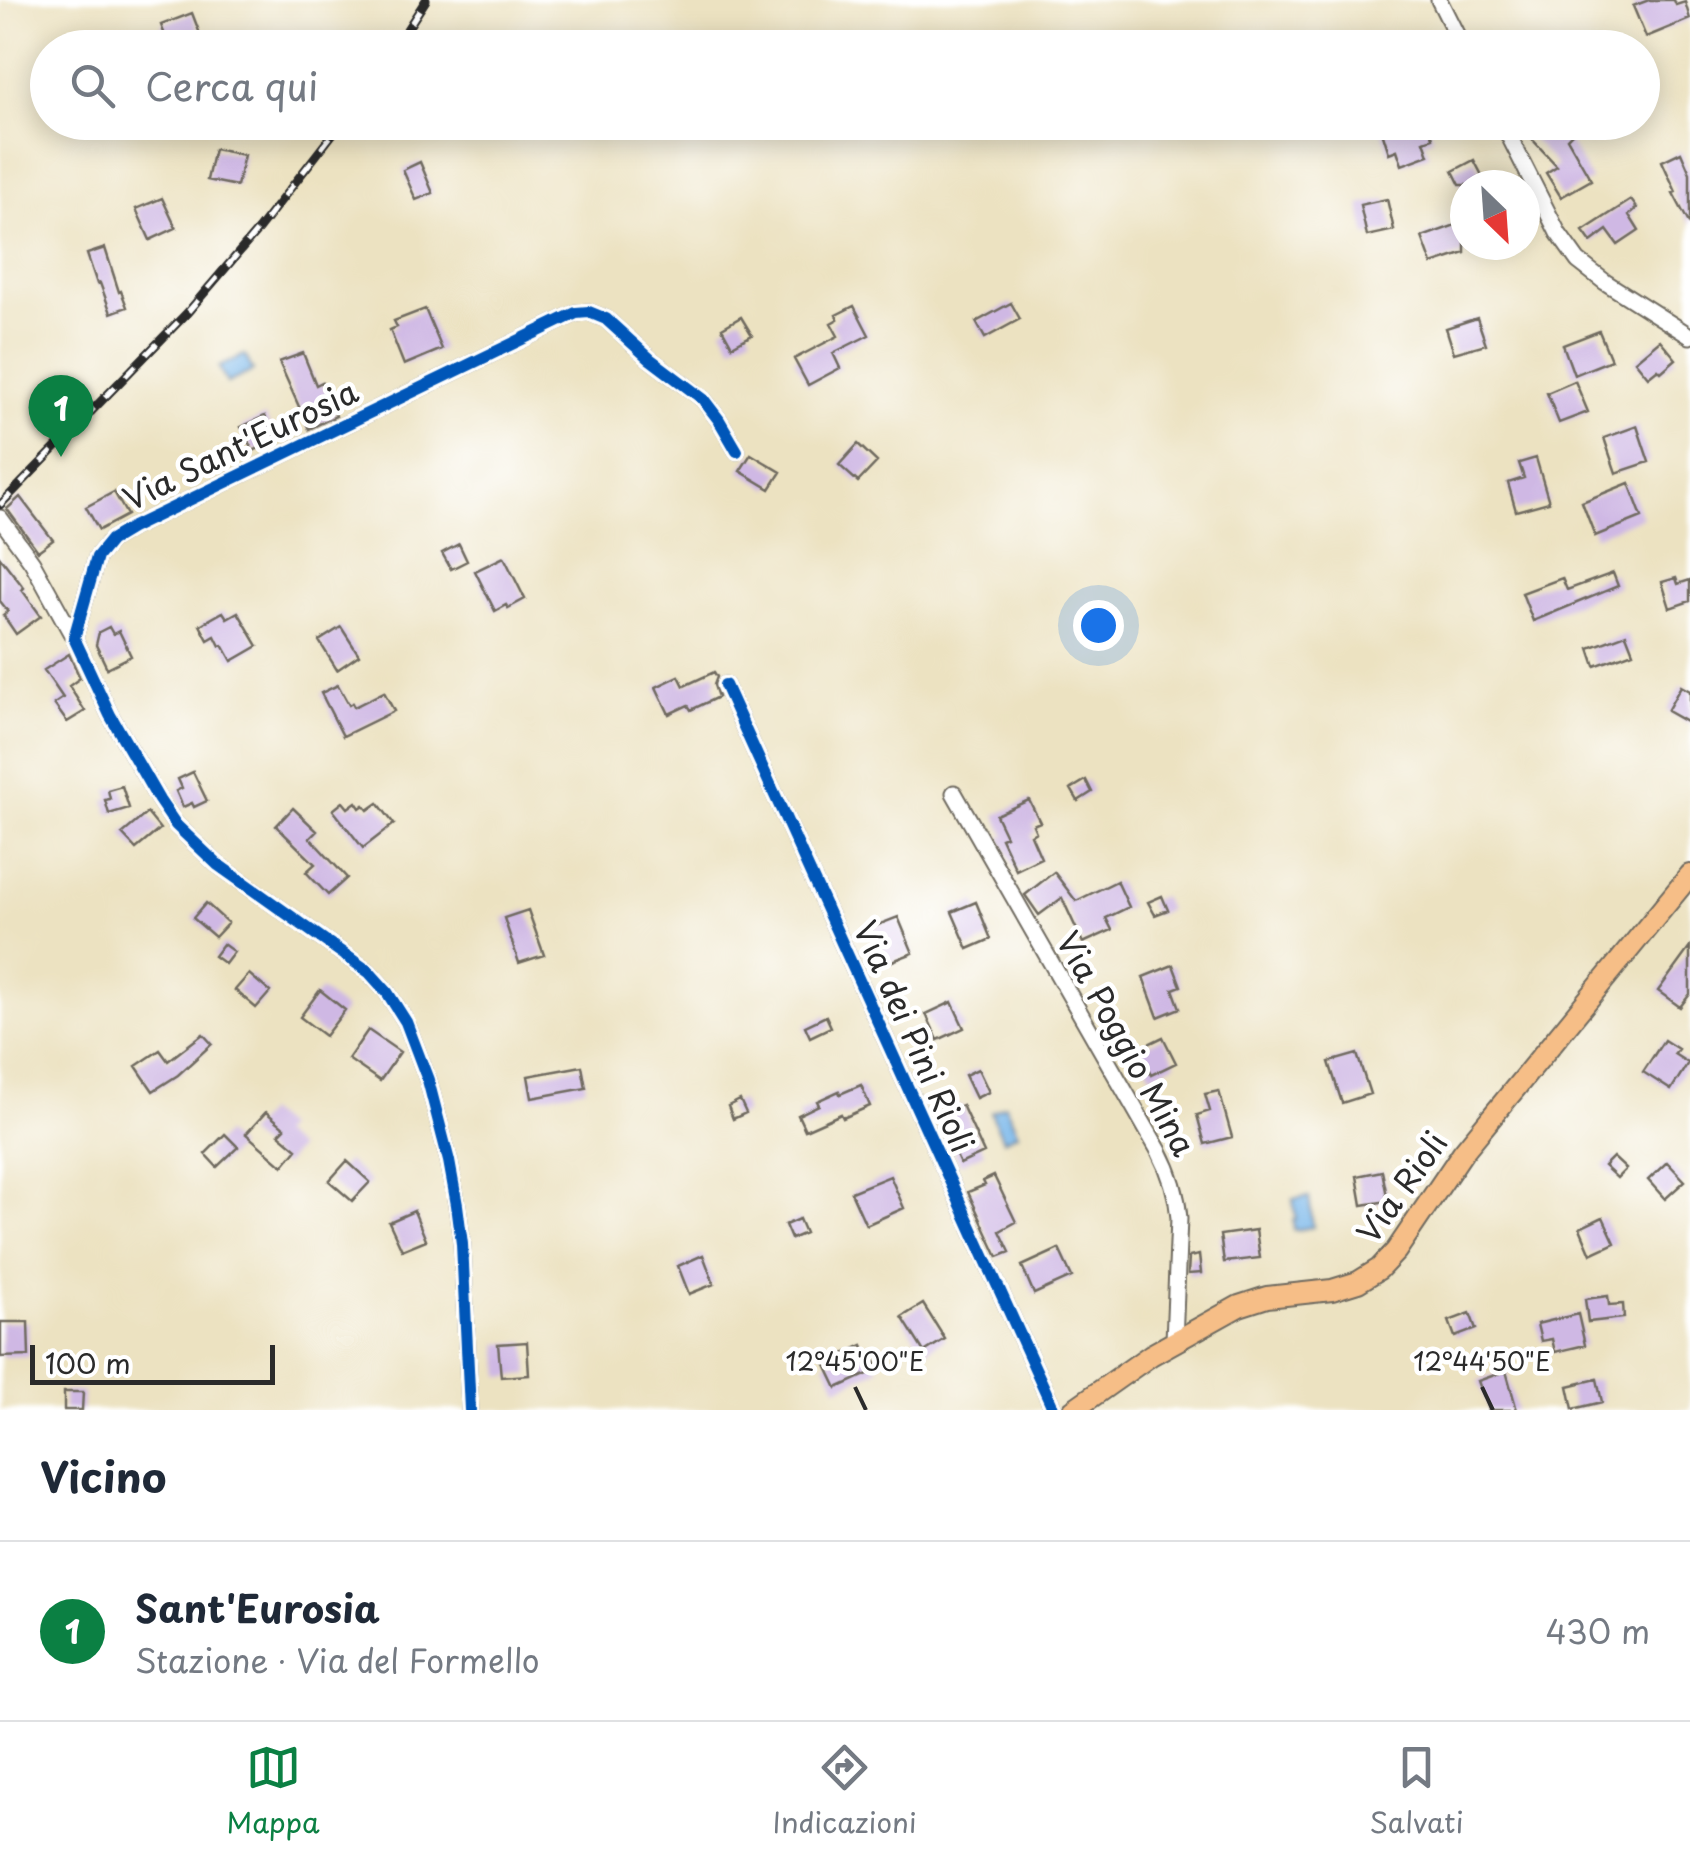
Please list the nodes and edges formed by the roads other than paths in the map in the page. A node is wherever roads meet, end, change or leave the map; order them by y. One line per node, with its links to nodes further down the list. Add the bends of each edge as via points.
1 (1439, 0): 2 (street)
2 (1454, 30)
3 (1511, 140): 4 (street, via 1578,261)
4 (1690, 336)
5 (737, 450): 7 (street, Via Sant'Eurosia, via 702,399 602,316 572,314 118,535 95,560)
6 (0, 518): 7 (street)
7 (74, 638): 12 (street, via 118,730 176,825 216,864 368,972 406,1022 425,1068 456,1194)
8 (725, 685): 13 (street, Via dei Pini Rioli)
9 (954, 793): 11 (street, Via Poggio Mina, via 1162,1156 1179,1218)
10 (1690, 875): 11 (main road, Via Rioli, via 1463,1152 1379,1269 1332,1290 1246,1303)
11 (1174, 1341): 14 (main road, Via Rioli)
12 (470, 1410)
13 (1054, 1410)
14 (1073, 1410)

